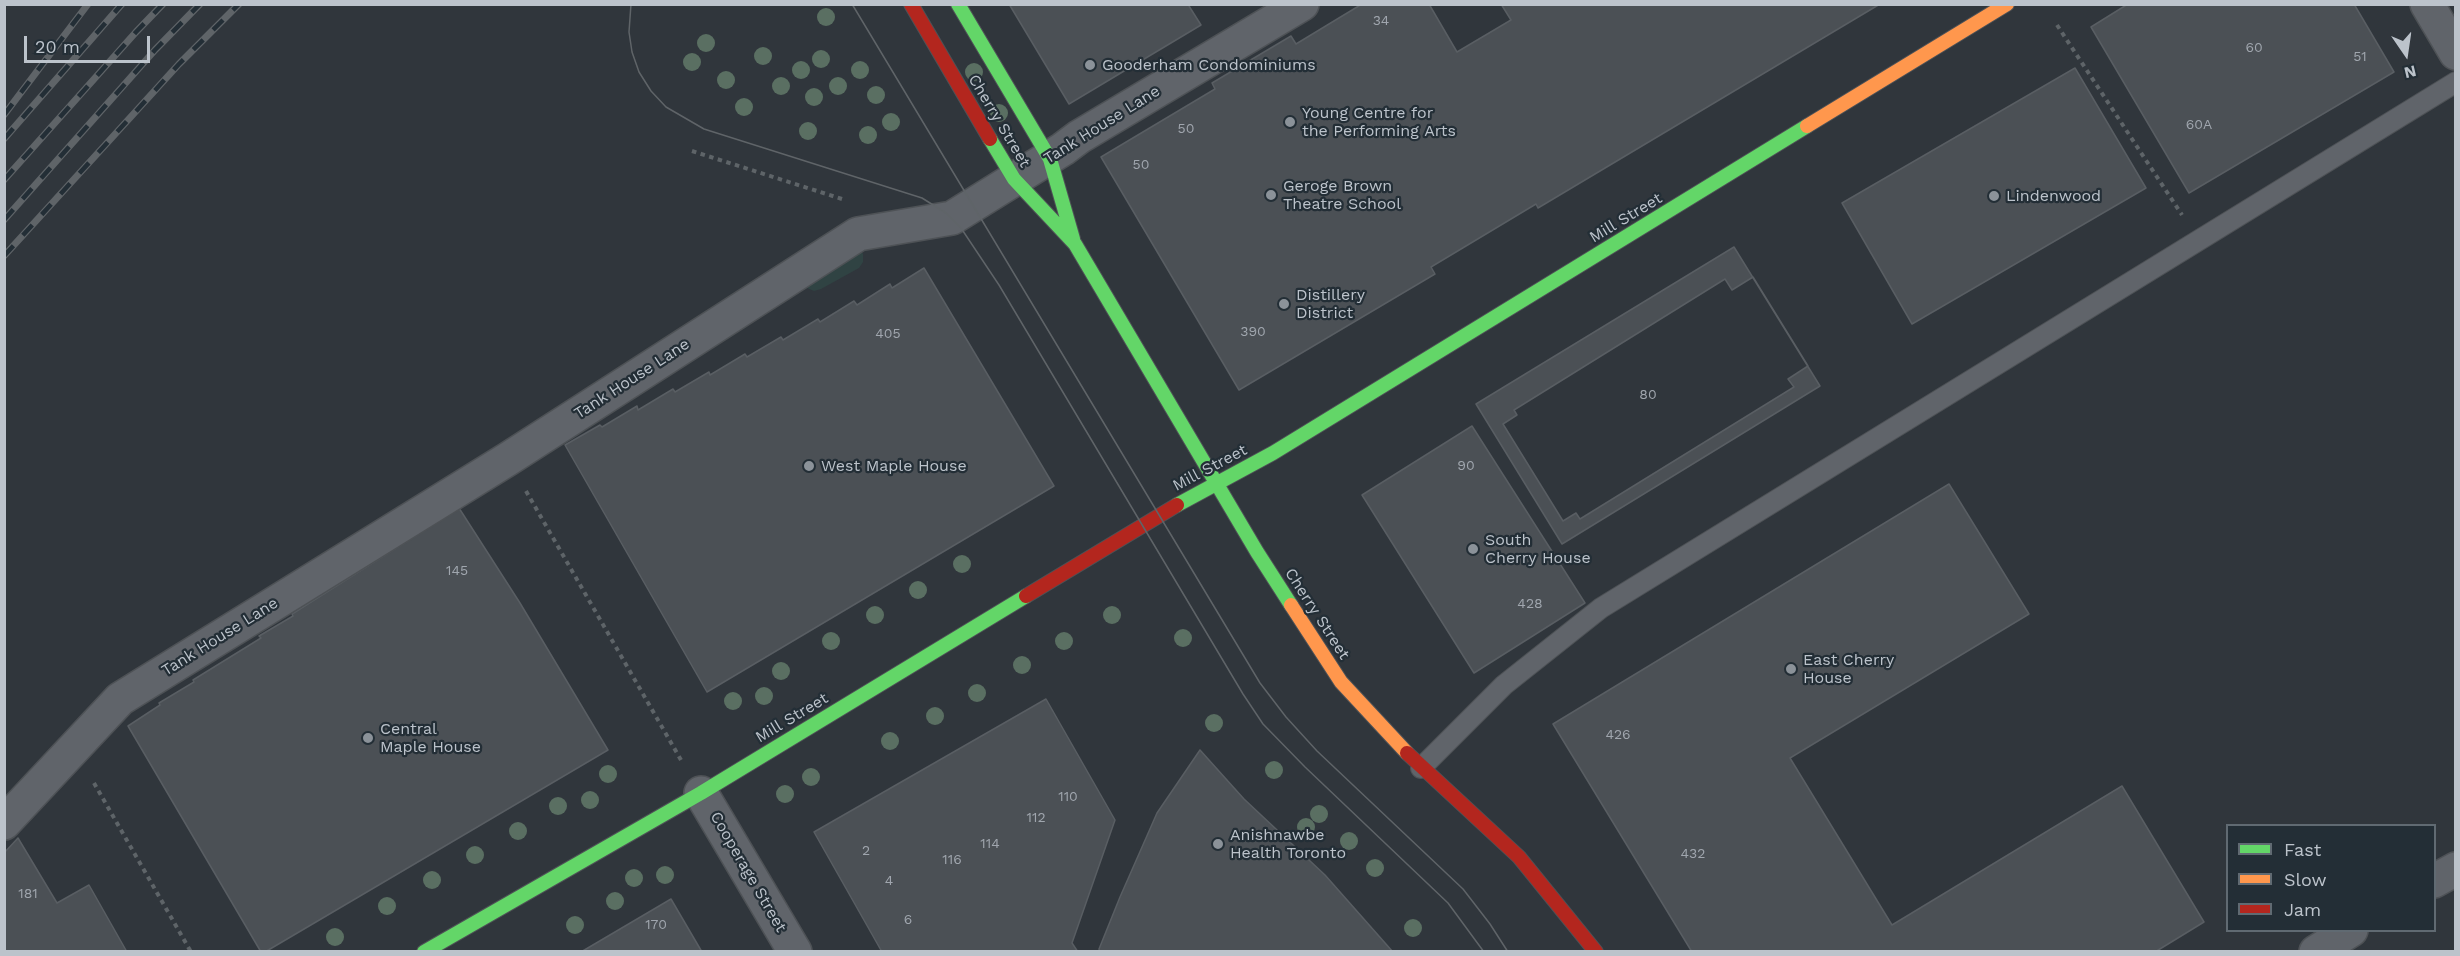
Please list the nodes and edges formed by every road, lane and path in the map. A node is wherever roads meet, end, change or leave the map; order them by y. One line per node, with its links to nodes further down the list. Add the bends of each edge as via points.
1 (911, 4): 11 (street, Cherry Street)
2 (958, 4): 10 (street, Cherry Street)
3 (1302, 4): 10 (street, Tank House Lane)
4 (2007, 4): 16 (street, Mill Street, via 1304,434)
5 (2427, 4): 7 (street)
6 (2057, 25): 13 (path)
7 (2456, 54)
8 (2456, 82): 13 (lane)
9 (692, 151): 12 (path)
10 (1050, 158): 11 (street, Tank House Lane); 14 (street, Cherry Street)
11 (1014, 179): 14 (street, Cherry Street); 15 (street, Tank House Lane, via 952,218 858,234)
12 (844, 199)
13 (2199, 240): 18 (lane, via 1601,608 1504,685)
14 (1075, 244): 16 (street, Cherry Street)
15 (508, 459): 17 (street, Tank House Lane, via 120,699); 19 (path)
16 (1217, 483): 18 (street, Cherry Street, via 1341,682); 19 (street, Mill Street)
17 (74, 748): 20 (street, Tank House Lane); 24 (path)
18 (1422, 768): 27 (street, Cherry Street, via 1519,857)
19 (701, 793): 25 (street, Mill Street); 26 (street, Cooperage Street)
20 (4, 824)
21 (2456, 869): 22 (street)
22 (2436, 880)
23 (2348, 932): 28 (street)
24 (191, 951)
25 (424, 951)
26 (795, 951)
27 (1596, 951)
28 (2316, 951)

